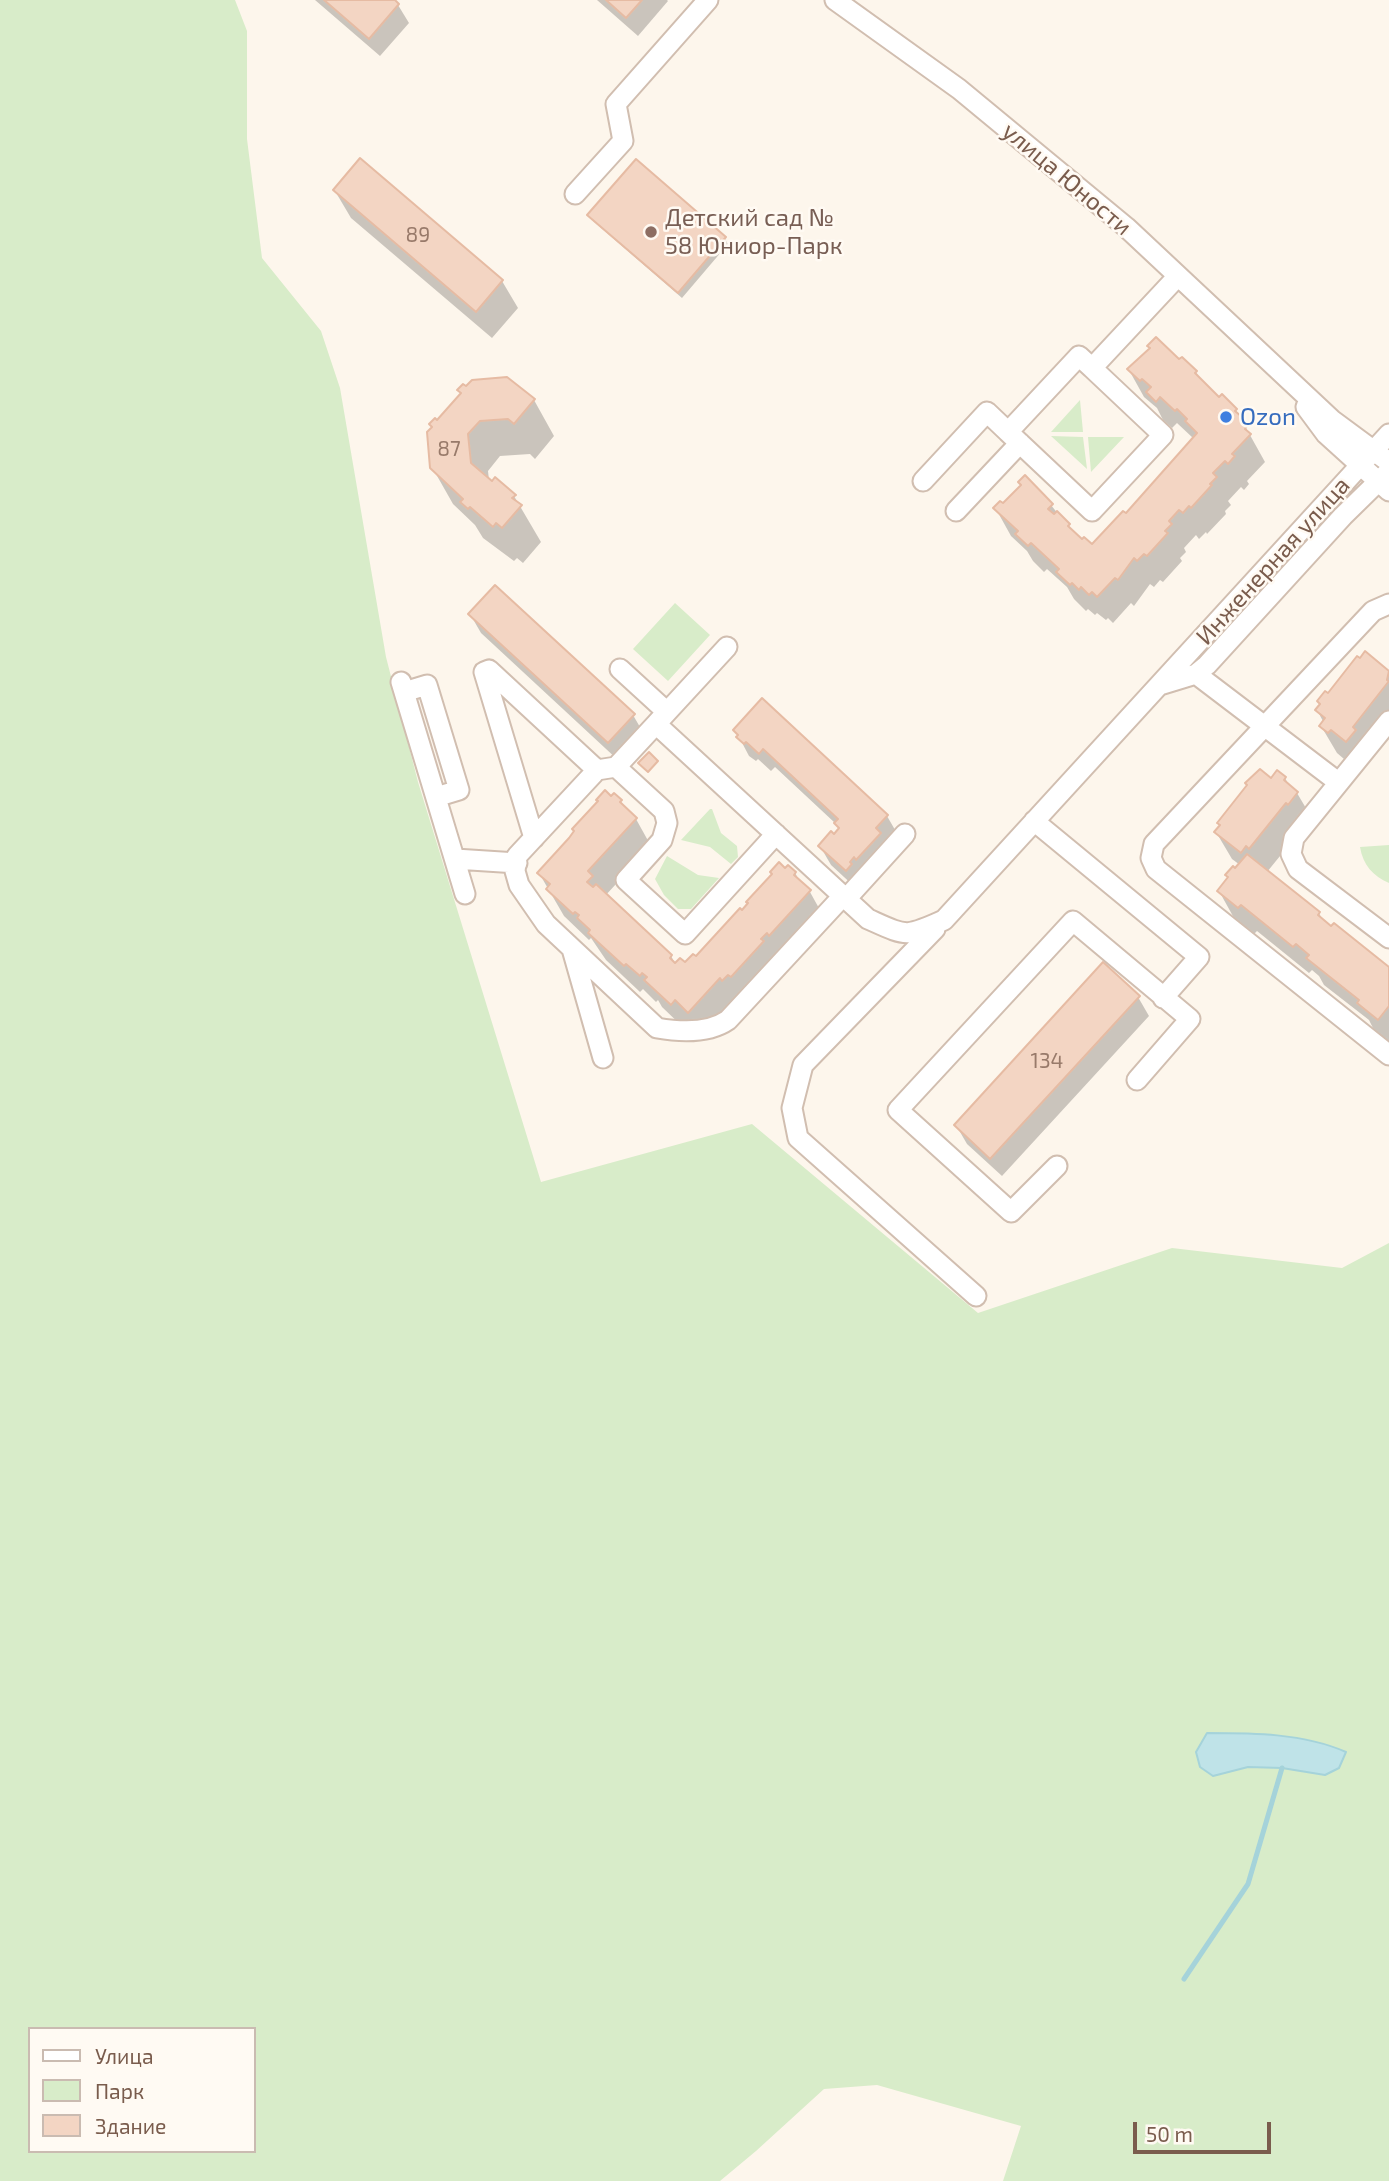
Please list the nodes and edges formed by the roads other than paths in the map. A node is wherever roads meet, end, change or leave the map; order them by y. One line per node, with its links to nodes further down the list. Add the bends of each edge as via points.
1 (708, 0): 3 (street, via 616,104 623,141)
2 (835, 0): 4 (street, улица Юности, via 958,89 1126,227)
3 (575, 194)
4 (1178, 276): 5 (street); 8 (street, улица Юности)
5 (1092, 368): 7 (street, via 1079,356); 7 (street, via 1163,435 1092,511)
6 (1389, 433): 8 (street, Инженерная улица)
7 (1014, 438): 9 (street, via 987,412); 11 (street)
8 (1374, 459): 10 (street, улица Юности); 16 (street, Инженерная улица)
9 (923, 481)
10 (1385, 481): 15 (street, Инженерная улица, via 1343,516)
11 (956, 511)
12 (1389, 604): 20 (street, via 1373,611)
13 (727, 647): 18 (street)
14 (620, 669): 18 (street)
15 (1196, 674): 16 (street, Инженерная улица); 20 (street)
16 (1156, 686): 23 (street, Инженерная улица)
17 (402, 687): 27 (street, via 427,685 459,790 436,797)
18 (662, 718): 21 (street); 24 (street)
19 (1389, 721): 22 (street)
20 (1265, 726): 22 (street); 35 (street, via 1154,844 1153,864)
21 (607, 769): 24 (street, via 664,811 667,824 662,840 626,880 685,934); 26 (street); 26 (street, via 489,670 484,671)
22 (1338, 782): 32 (street, via 1294,838 1293,862)
23 (1034, 821): 31 (street, Инженерная улица); 34 (street, via 1199,957)
24 (776, 834): 30 (street)
25 (905, 835): 30 (street)
26 (534, 838): 28 (street, via 517,856)
27 (455, 859): 28 (street); 29 (street)
28 (517, 863): 33 (street, via 519,885 546,925)
29 (466, 894)
30 (844, 897): 31 (street, via 867,919 895,931 913,934); 33 (street, via 728,1020 710,1028 657,1028)
31 (944, 920): 39 (street, Инженерная улица, via 803,1065 792,1108 798,1138)
32 (1389, 938)
33 (572, 949): 36 (street)
34 (1163, 998): 37 (street, via 1190,1019); 38 (street, via 1073,921 898,1110 1011,1212)
35 (1389, 1055)
36 (604, 1058)
37 (1137, 1080)
38 (1057, 1166)
39 (976, 1296)

